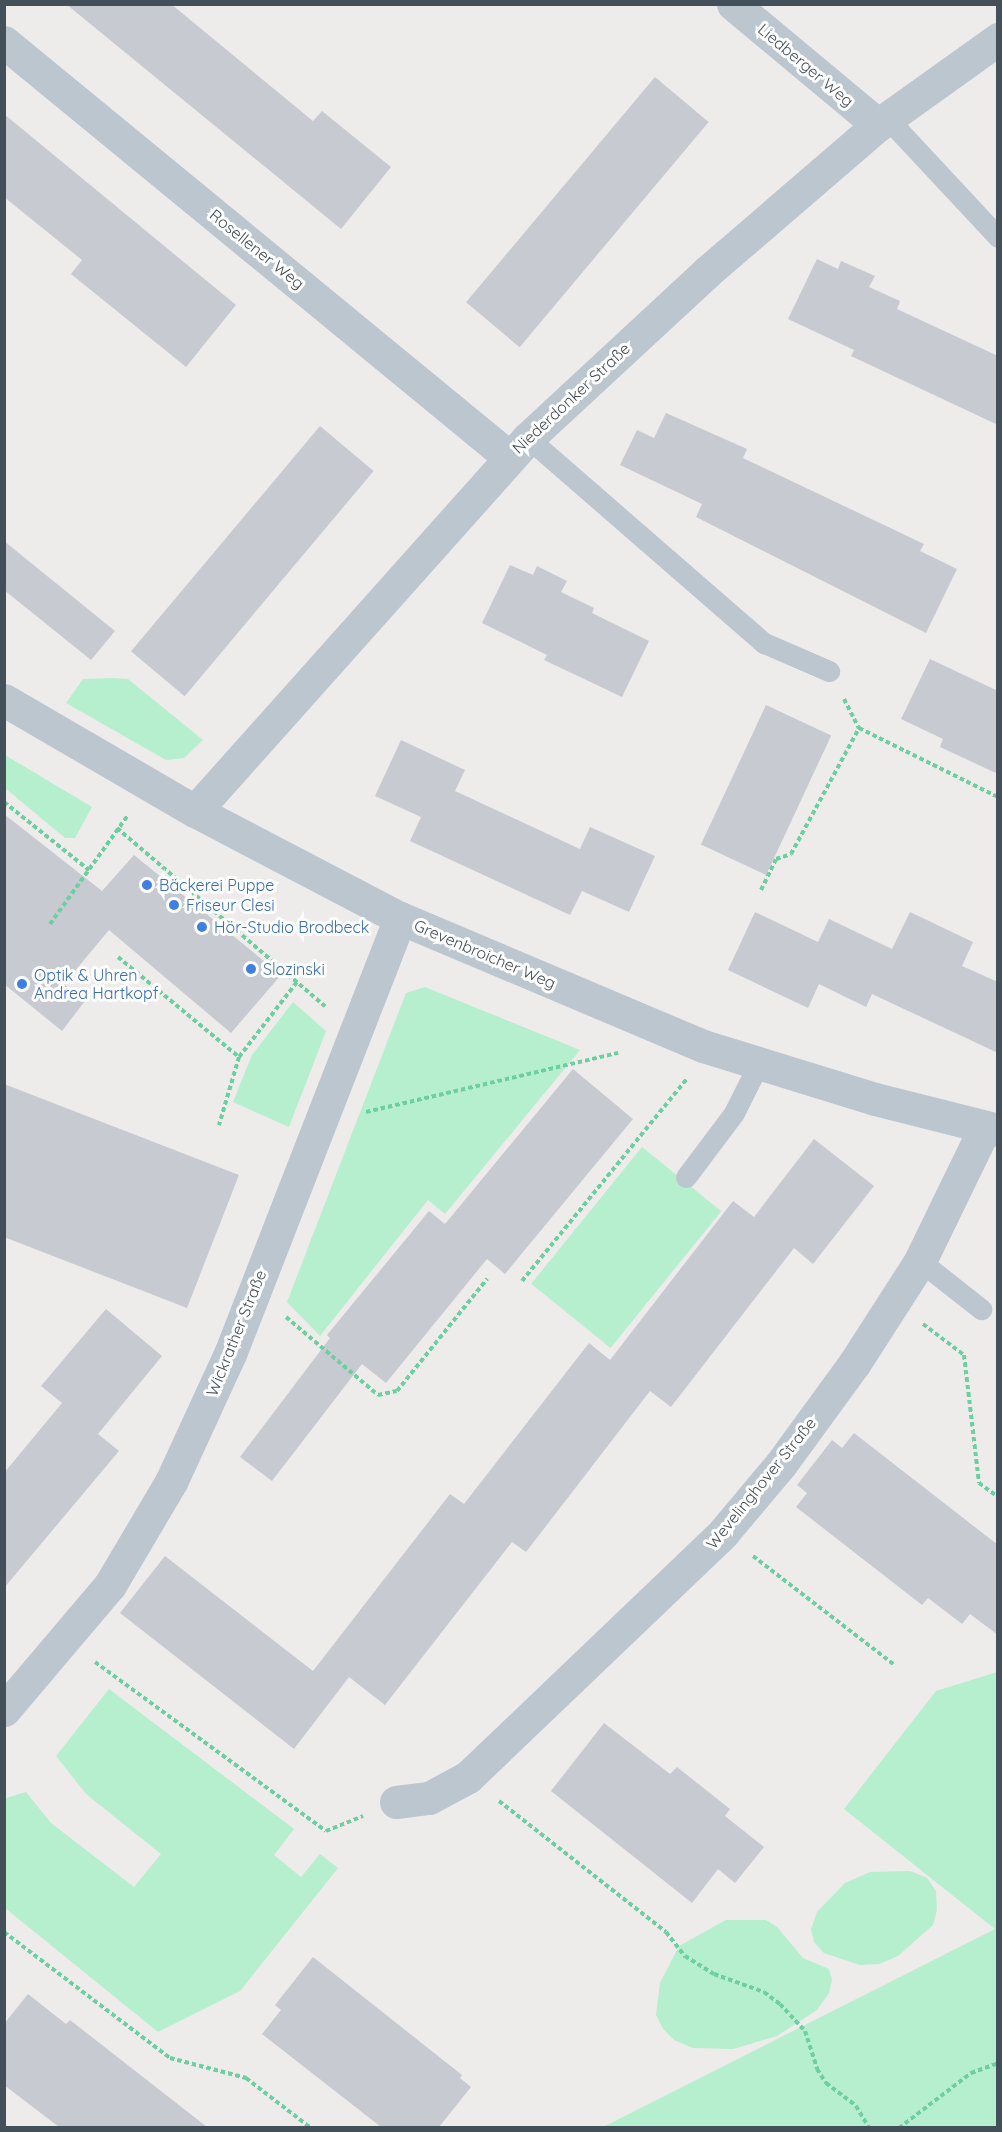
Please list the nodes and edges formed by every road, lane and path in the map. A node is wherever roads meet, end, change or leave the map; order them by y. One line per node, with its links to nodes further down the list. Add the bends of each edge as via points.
1 (733, 4): 4 (street, Liedberger Weg)
2 (998, 39): 4 (street, Niederdonker Straße)
3 (4, 42): 6 (street, Rosellener Weg)
4 (883, 121): 5 (lane); 6 (street, Niederdonker Straße, via 707,272)
5 (998, 237)
6 (518, 447): 7 (lane, via 764,643); 13 (street, Niederdonker Straße)
7 (830, 671): 9 (path)
8 (4, 700): 10 (street, Grevenbroicher Weg)
9 (859, 728): 11 (path); 16 (path, via 791,854 776,859)
10 (148, 784): 13 (street, Grevenbroicher Weg); 14 (path)
11 (998, 797)
12 (4, 802): 15 (path)
13 (195, 811): 17 (street, Grevenbroicher Weg)
14 (117, 828): 15 (path); 20 (path)
15 (89, 870): 18 (path)
16 (761, 890)
17 (400, 918): 21 (street, Grevenbroicher Weg); 22 (street, Wickrather Straße)
18 (50, 924)
19 (118, 957): 24 (path)
20 (297, 982): 22 (path); 24 (path)
21 (635, 1017): 23 (street, Grevenbroicher Weg); 26 (path, via 618,1053)
22 (356, 1032): 26 (street, Wickrather Straße)
23 (703, 1046): 25 (street, Grevenbroicher Weg); 32 (path, via 693,1072)
24 (239, 1057): 27 (path)
25 (758, 1065): 28 (street, Grevenbroicher Weg); 29 (lane, via 734,1113)
26 (319, 1123): 33 (street, Wickrather Straße)
27 (219, 1125)
28 (991, 1129): 30 (street, Wevelinghover Straße)
29 (686, 1177)
30 (920, 1261): 34 (street, Wevelinghover Straße); 35 (lane)
31 (487, 1279): 33 (path, via 397,1390 378,1395 275,1308)
32 (522, 1281)
33 (251, 1299): 38 (street, Wickrather Straße, via 171,1482 110,1585)
34 (894, 1302): 36 (path, via 963,1354 979,1483); 37 (street, Wevelinghover Straße, via 787,1455)
35 (981, 1309)
36 (998, 1497)
37 (723, 1533): 39 (path); 41 (street, Wevelinghover Straße)
38 (66, 1640): 40 (street, Wickrather Straße); 42 (path, via 326,1831)
39 (893, 1664)
40 (4, 1710)
41 (468, 1777): 42 (street, Wevelinghover Straße, via 429,1798); 46 (path, via 666,1932 685,1956 714,1974 764,1992 780,2004 805,2031 817,2069 826,2083 856,2106)
42 (396, 1802)
43 (4, 1932): 45 (path, via 171,2058 246,2078)
44 (998, 2063): 47 (path, via 971,2073)
45 (311, 2127)
46 (869, 2127)
47 (899, 2127)

